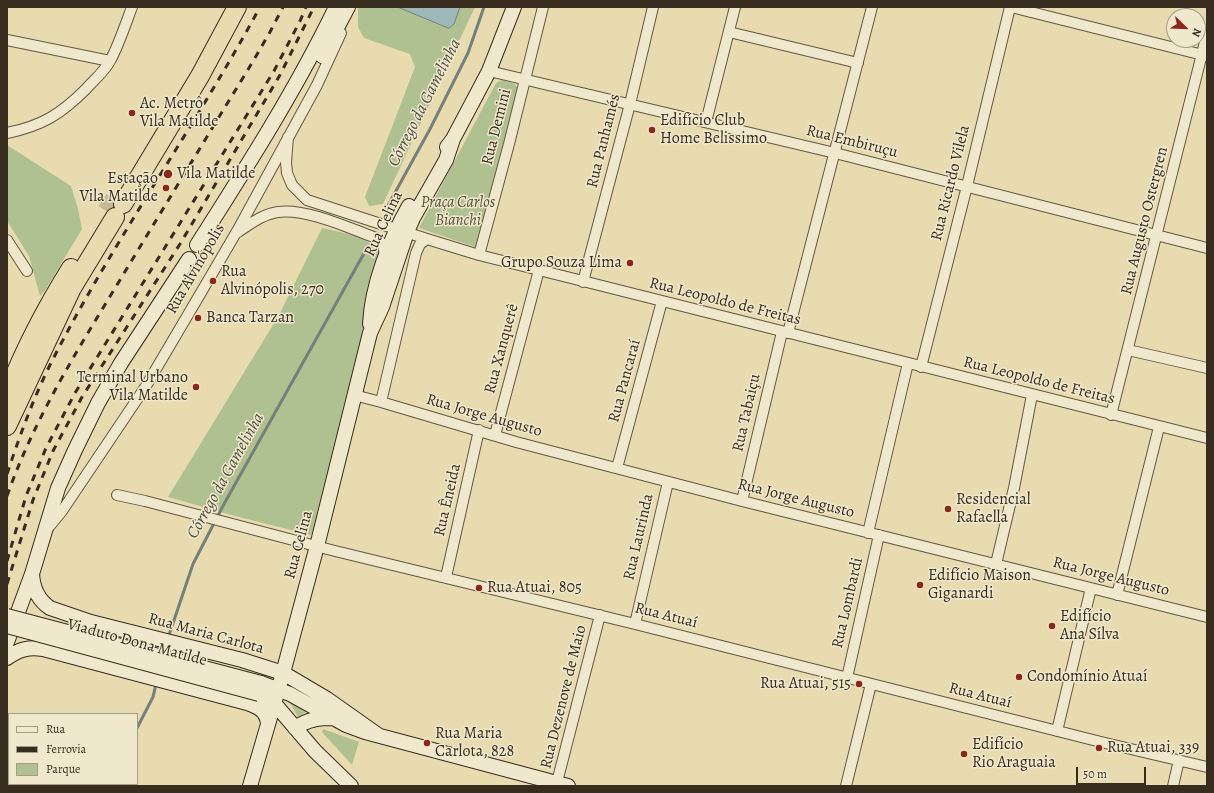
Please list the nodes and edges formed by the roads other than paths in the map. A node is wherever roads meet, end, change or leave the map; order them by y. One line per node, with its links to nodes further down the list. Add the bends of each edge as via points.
1 (132, 7): 16 (street)
2 (224, 7): 27 (highway)
3 (237, 7): 27 (highway, via 200,76)
4 (336, 7): 26 (street, Rua Alvinópolis, via 313,53)
5 (349, 7): 23 (street, Rua Alvinópolis, via 333,51); 26 (street, via 261,159)
6 (514, 7): 18 (street, Rua Celina)
7 (543, 7): 19 (street, Rua Demini)
8 (653, 7): 20 (street, Rua Panhamés)
9 (735, 7): 12 (street)
10 (872, 7): 17 (street, Rua Tabaiçu)
11 (1010, 7): 15 (street); 25 (street, Rua Ricardo Vilela)
12 (729, 32): 17 (street); 21 (street)
13 (1207, 34): 15 (street, Rua Augusto Ostergren)
14 (7, 40): 16 (street)
15 (1205, 55): 30 (street, Rua Augusto Ostergren)
16 (110, 61): 22 (street, via 97,78 47,121)
17 (858, 63): 24 (street, Rua Tabaiçu)
18 (489, 71): 19 (street, Rua Embiruçu); 28 (street, Rua Celina, via 453,139 414,197)
19 (525, 79): 20 (street, Rua Embiruçu); 35 (street, Rua Demini)
20 (630, 104): 21 (street, Rua Embiruçu); 40 (street, Rua Panhamés)
21 (706, 122): 24 (street, Rua Embiruçu)
22 (7, 132)
23 (288, 138): 28 (street, Rua Leopoldo de Freitas, via 287,172 292,185 300,194 308,200); 29 (street, Rua Alvinópolis)
24 (835, 154): 25 (street, Rua Embiruçu); 42 (street, Rua Tabaiçu)
25 (967, 186): 30 (street, Rua Embiruçu); 46 (street, Rua Ricardo Vilela)
26 (223, 204): 33 (street, Rua Alvinópolis)
27 (115, 208): 50 (highway); 50 (highway, via 58,289 29,345)
28 (402, 230): 31 (street, Rua Leopoldo de Freitas); 36 (street, Rua Celina); 43 (street, Rua Celina, via 382,307)
29 (236, 234): 36 (street, via 260,218 278,212 291,212 320,218 376,238 383,244); 62 (street, Rua Alvinópolis, via 146,386 62,510)
30 (1157, 235): 34 (street, Rua Embiruçu); 44 (street, Rua Augusto Ostergren)
31 (427, 239): 35 (street, Rua Leopoldo de Freitas); 51 (street, via 420,244 416,253)
32 (7, 240): 39 (street)
33 (197, 245)
34 (1207, 248)
35 (479, 255): 38 (street, Rua Leopoldo de Freitas)
36 (386, 256): 43 (street, Rua Celina, via 371,307)
37 (189, 259): 62 (street, Rua Alvinópolis, via 98,403 58,488)
38 (539, 270): 40 (street, Rua Leopoldo de Freitas); 56 (street, Rua Xanquerê)
39 (27, 272)
40 (583, 282): 41 (street, Rua Leopoldo de Freitas)
41 (662, 301): 42 (street, Rua Leopoldo de Freitas); 58 (street, Rua Pancaraí)
42 (785, 332): 45 (street, Rua Leopoldo de Freitas); 61 (street, Rua Tabaiçu)
43 (370, 333): 48 (street, Rua Celina)
44 (1128, 350): 47 (street); 52 (street, Rua Augusto Ostergren)
45 (908, 364): 46 (street, Rua Leopoldo de Freitas); 63 (street)
46 (921, 367): 49 (street, Rua Leopoldo de Freitas)
47 (1207, 368)
48 (354, 395): 51 (street); 65 (street, Rua Celina)
49 (1032, 395): 52 (street, Rua Leopoldo de Freitas); 66 (street)
50 (9, 397): 53 (highway)
51 (380, 402): 55 (street, Rua Jorge Augusto)
52 (1111, 415): 54 (street, Rua Leopoldo de Freitas)
53 (7, 426)
54 (1160, 427): 57 (street, Rua Leopoldo de Freitas); 70 (street)
55 (479, 430): 56 (street, Rua Jorge Augusto); 68 (street, Rua Êneida)
56 (495, 435): 58 (street, Rua Jorge Augusto)
57 (1207, 438)
58 (617, 468): 59 (street, Rua Jorge Augusto)
59 (668, 482): 61 (street, Rua Jorge Augusto); 75 (street, Rua Laurinda)
60 (117, 495): 65 (street, Rua Atuaí)
61 (742, 501): 63 (street, Rua Jorge Augusto)
62 (44, 532): 67 (street, Rua Alvinópolis)
63 (868, 532): 64 (street, Rua Jorge Augusto)
64 (879, 535): 66 (street, Rua Jorge Augusto); 81 (street, Rua Lombardi)
65 (317, 546): 68 (street, Rua Atuaí); 80 (street, Rua Celina)
66 (996, 564): 69 (street, Rua Jorge Augusto)
67 (32, 574): 74 (street, Rua Maria Carlota, via 36,594 44,604); 77 (street, Rua Alvinópolis)
68 (446, 577): 71 (street, Rua Atuaí)
69 (1091, 588): 70 (street, Rua Jorge Augusto); 89 (street)
70 (1117, 595): 73 (street, Rua Jorge Augusto)
71 (600, 615): 75 (street, Rua Atuaí); 93 (street, Rua Dezenove de Maio)
72 (7, 616): 83 (street, Viaduto Dona Matilde, bridge)
73 (1207, 617)
74 (91, 622): 79 (street, via 83,629 79,638 78,649); 80 (street, Rua Maria Carlota, via 242,660)
75 (635, 624): 81 (street, Rua Atuaí)
76 (7, 626): 83 (street, Viaduto Dona Matilde, bridge)
77 (7, 642)
78 (7, 658): 79 (street, via 22,649 30,648)
79 (81, 658): 87 (street, via 247,703 263,711)
80 (283, 673): 84 (street, Rua Celina); 90 (street, Rua Maria Carlota)
81 (846, 678): 82 (street, Rua Atuaí)
82 (871, 684): 89 (street, Rua Atuaí); 96 (street)
83 (260, 688): 84 (street, Rua Maria Carlota); 85 (street)
84 (278, 689): 85 (street, Rua Celina); 86 (street, Rua Maria Carlota)
85 (274, 703): 87 (street, Rua Celina); 88 (street)
86 (334, 718): 88 (street, via 314,718); 90 (street, Rua Maria Carlota)
87 (268, 723): 94 (street, Rua Celina)
88 (295, 728): 95 (street)
89 (1057, 731): 91 (street, Rua Atuaí)
90 (378, 735): 93 (street, Rua Maria Carlota)
91 (1179, 760): 92 (street, Rua Atuaí); 97 (street)
92 (1207, 767)
93 (560, 785)
94 (250, 786)
95 (351, 786)
96 (846, 786)
97 (1173, 786)

